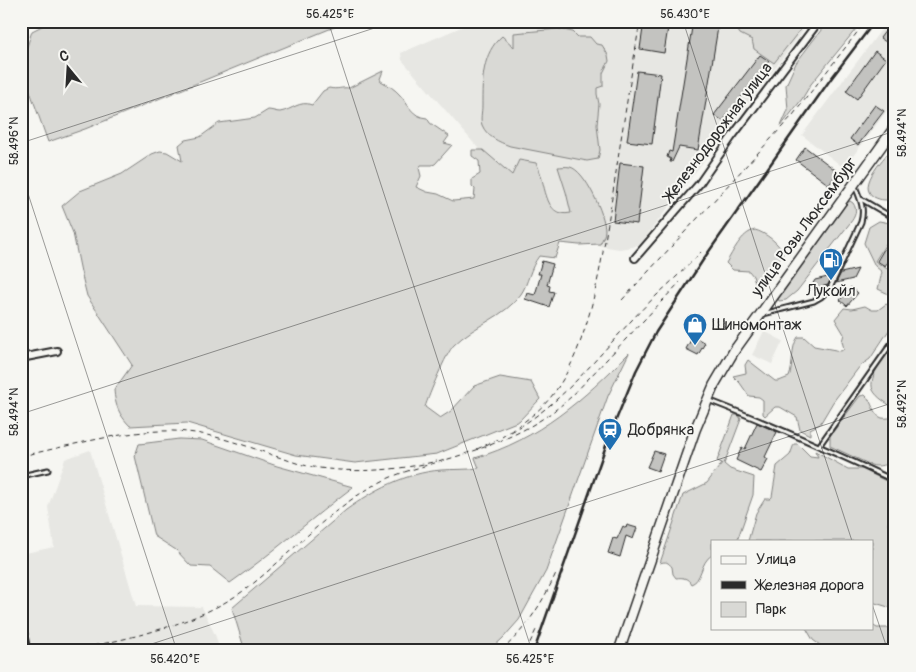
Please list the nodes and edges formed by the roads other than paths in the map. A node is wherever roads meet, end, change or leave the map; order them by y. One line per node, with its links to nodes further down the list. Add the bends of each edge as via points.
1 (819, 21): 6 (street, Железнодорожная улица, via 699,184)
2 (895, 127): 3 (street, улица Розы Люксембург)
3 (854, 183): 4 (lane); 7 (street, улица Розы Люксембург)
4 (860, 199): 5 (lane); 7 (lane, via 861,222 830,288 814,301)
5 (895, 219)
6 (635, 258)
7 (760, 315): 11 (street, улица Розы Люксембург, via 726,362)
8 (895, 338): 12 (lane)
9 (57, 351): 10 (street)
10 (21, 358)
11 (707, 400): 12 (lane); 18 (street, улица Розы Люксембург)
12 (819, 446): 15 (lane)
13 (48, 470): 14 (lane)
14 (21, 476)
15 (895, 481)
16 (21, 612): 17 (lane)
17 (28, 651)
18 (619, 651)

